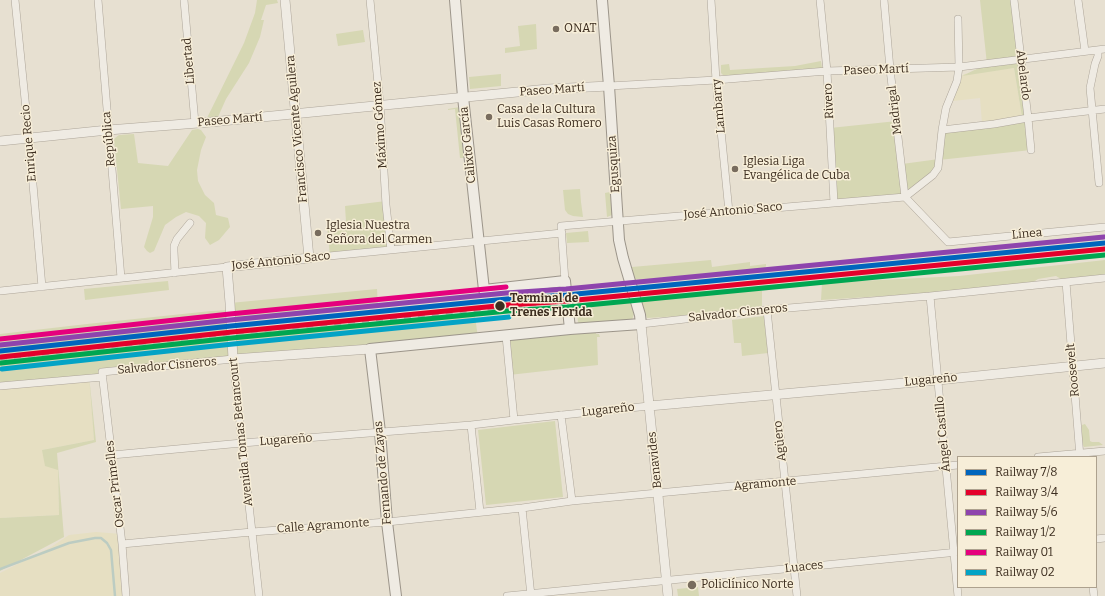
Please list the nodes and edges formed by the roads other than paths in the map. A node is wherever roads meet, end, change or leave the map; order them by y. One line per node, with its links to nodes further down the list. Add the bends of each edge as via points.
1 (15, 0): 31 (street, Enrique Recio)
2 (98, 0): 29 (street, República)
3 (184, 0): 28 (street, Libertad)
4 (285, 0): 26 (street, Francisco Vicente Aguilera)
5 (370, 0): 23 (street, Máximo Gómez)
6 (455, 0): 22 (main road, Calixto García)
7 (602, 0): 21 (main road, Egusquiza)
8 (711, 0): 20 (street, Lambarry)
9 (820, 0): 19 (street, Rivero)
10 (884, 0): 18 (street, Madrigal)
11 (1014, 0): 16 (street, Abelardo)
12 (1078, 0): 15 (street)
13 (958, 20): 17 (street)
14 (1101, 50): 15 (street, Paseo Martí); 25 (street, via 1090,88)
15 (1085, 51): 16 (street, Paseo Martí)
16 (1021, 60): 17 (street, Paseo Martí); 27 (street, Abelardo)
17 (959, 67): 18 (street, Paseo Martí); 30 (street)
18 (890, 69): 19 (street, Paseo Martí); 37 (street, Madrigal)
19 (827, 71): 20 (street, Paseo Martí); 38 (street, Rivero)
20 (716, 80): 21 (street, Paseo Martí); 39 (street, Lambarry)
21 (609, 86): 22 (street, Paseo Martí); 40 (main road, Egusquiza)
22 (463, 97): 23 (street, Paseo Martí); 44 (main road, Calixto García)
23 (380, 105): 26 (street, Paseo Martí); 45 (street, Máximo Gómez)
24 (1105, 109): 25 (street)
25 (1092, 110): 27 (street); 34 (street)
26 (296, 114): 28 (street, Paseo Martí); 46 (street, Francisco Vicente Aguilera)
27 (1028, 118): 30 (street); 33 (street, Abelardo)
28 (195, 123): 29 (street, Paseo Martí)
29 (108, 130): 31 (street, Paseo Martí); 49 (street, República)
30 (942, 130): 37 (street, via 938,168 933,176)
31 (29, 138): 32 (street, Paseo Martí); 53 (street, Enrique Recio)
32 (0, 141)
33 (1031, 150)
34 (1097, 164): 35 (street); 36 (street)
35 (1105, 164)
36 (1099, 183)
37 (905, 197): 38 (street, José Antonio Saco); 42 (street, Línea, via 948,242)
38 (834, 203): 39 (street, José Antonio Saco)
39 (729, 212): 40 (street, José Antonio Saco)
40 (617, 221): 43 (street, José Antonio Saco); 57 (main road, Egusquiza, via 623,258)
41 (190, 223): 48 (street, via 174,246)
42 (1105, 227)
43 (562, 229): 44 (street, José Antonio Saco); 51 (street)
44 (479, 241): 45 (street, José Antonio Saco); 51 (main road, Calixto García, via 484,290)
45 (391, 250): 46 (street, José Antonio Saco)
46 (310, 258): 47 (street, José Antonio Saco)
47 (227, 267): 48 (street, José Antonio Saco); 61 (street, Avenida Tomas Betancourt)
48 (175, 273): 49 (street, José Antonio Saco)
49 (121, 278): 53 (street, José Antonio Saco)
50 (1105, 278): 52 (street, Salvador Cisneros)
51 (565, 281): 58 (main road)
52 (1066, 282): 55 (street, Salvador Cisneros); 63 (street, Roosevelt)
53 (42, 287): 54 (street, José Antonio Saco)
54 (0, 291)
55 (930, 296): 56 (street, Salvador Cisneros); 65 (street, Ángel Castillo)
56 (767, 310): 57 (street, Salvador Cisneros); 67 (street, Agüero)
57 (641, 324): 58 (main road, Salvador Cisneros); 68 (street, Benavides)
58 (570, 329): 59 (main road, Salvador Cisneros)
59 (506, 336): 60 (main road, Salvador Cisneros); 70 (street)
60 (370, 349): 61 (street); 72 (main road, Fernando de Zayas)
61 (233, 359): 64 (street, Salvador Cisneros); 73 (street, Avenida Tomas Betancourt)
62 (1105, 363): 63 (street, Lugareño)
63 (1073, 366): 65 (street, Lugareño); 76 (street, Roosevelt)
64 (103, 374): 66 (street, Salvador Cisneros); 75 (street, Oscar Primelles)
65 (938, 380): 67 (street, Lugareño); 79 (street, Ángel Castillo)
66 (0, 386)
67 (775, 394): 68 (street, Lugareño); 80 (street, Agüero)
68 (649, 406): 69 (street, Lugareño); 81 (street, Benavides)
69 (561, 415): 70 (street, Lugareño); 82 (street)
70 (514, 420): 71 (street, Lugareño)
71 (471, 425): 72 (street, Lugareño); 84 (street)
72 (380, 432): 73 (street, Lugareño); 85 (main road, Fernando de Zayas)
73 (242, 443): 75 (street, Lugareño); 86 (street, Avenida Tomas Betancourt)
74 (1105, 450): 76 (street)
75 (112, 455): 87 (street, Oscar Primelles)
76 (1080, 455): 77 (street)
77 (1059, 456)
78 (957, 465): 79 (street, Agramonte)
79 (946, 466): 80 (street, Agramonte); 88 (street, Ángel Castillo)
80 (785, 482): 81 (street, Agramonte); 89 (street, Agüero)
81 (658, 494): 82 (street, Agramonte); 91 (street, Benavides)
82 (572, 501): 83 (street, Calle Agramonte)
83 (522, 508): 84 (street, Calle Agramonte); 92 (street)
84 (480, 512): 85 (street, Calle Agramonte)
85 (387, 522): 86 (street, Calle Agramonte); 95 (main road, Fernando de Zayas)
86 (252, 532): 87 (street, Calle Agramonte); 94 (street, Avenida Tomas Betancourt)
87 (122, 544): 93 (street, Oscar Primelles)
88 (956, 552): 89 (street, Luaces); 90 (street, Ángel Castillo)
89 (794, 568): 91 (street, Luaces); 98 (street, Agüero)
90 (957, 574)
91 (667, 581): 92 (street, Luaces); 97 (street, Benavides)
92 (531, 595): 96 (street, Luaces)
93 (126, 596)
94 (259, 596)
95 (396, 596)
96 (507, 596)
97 (668, 596)
98 (797, 596)

